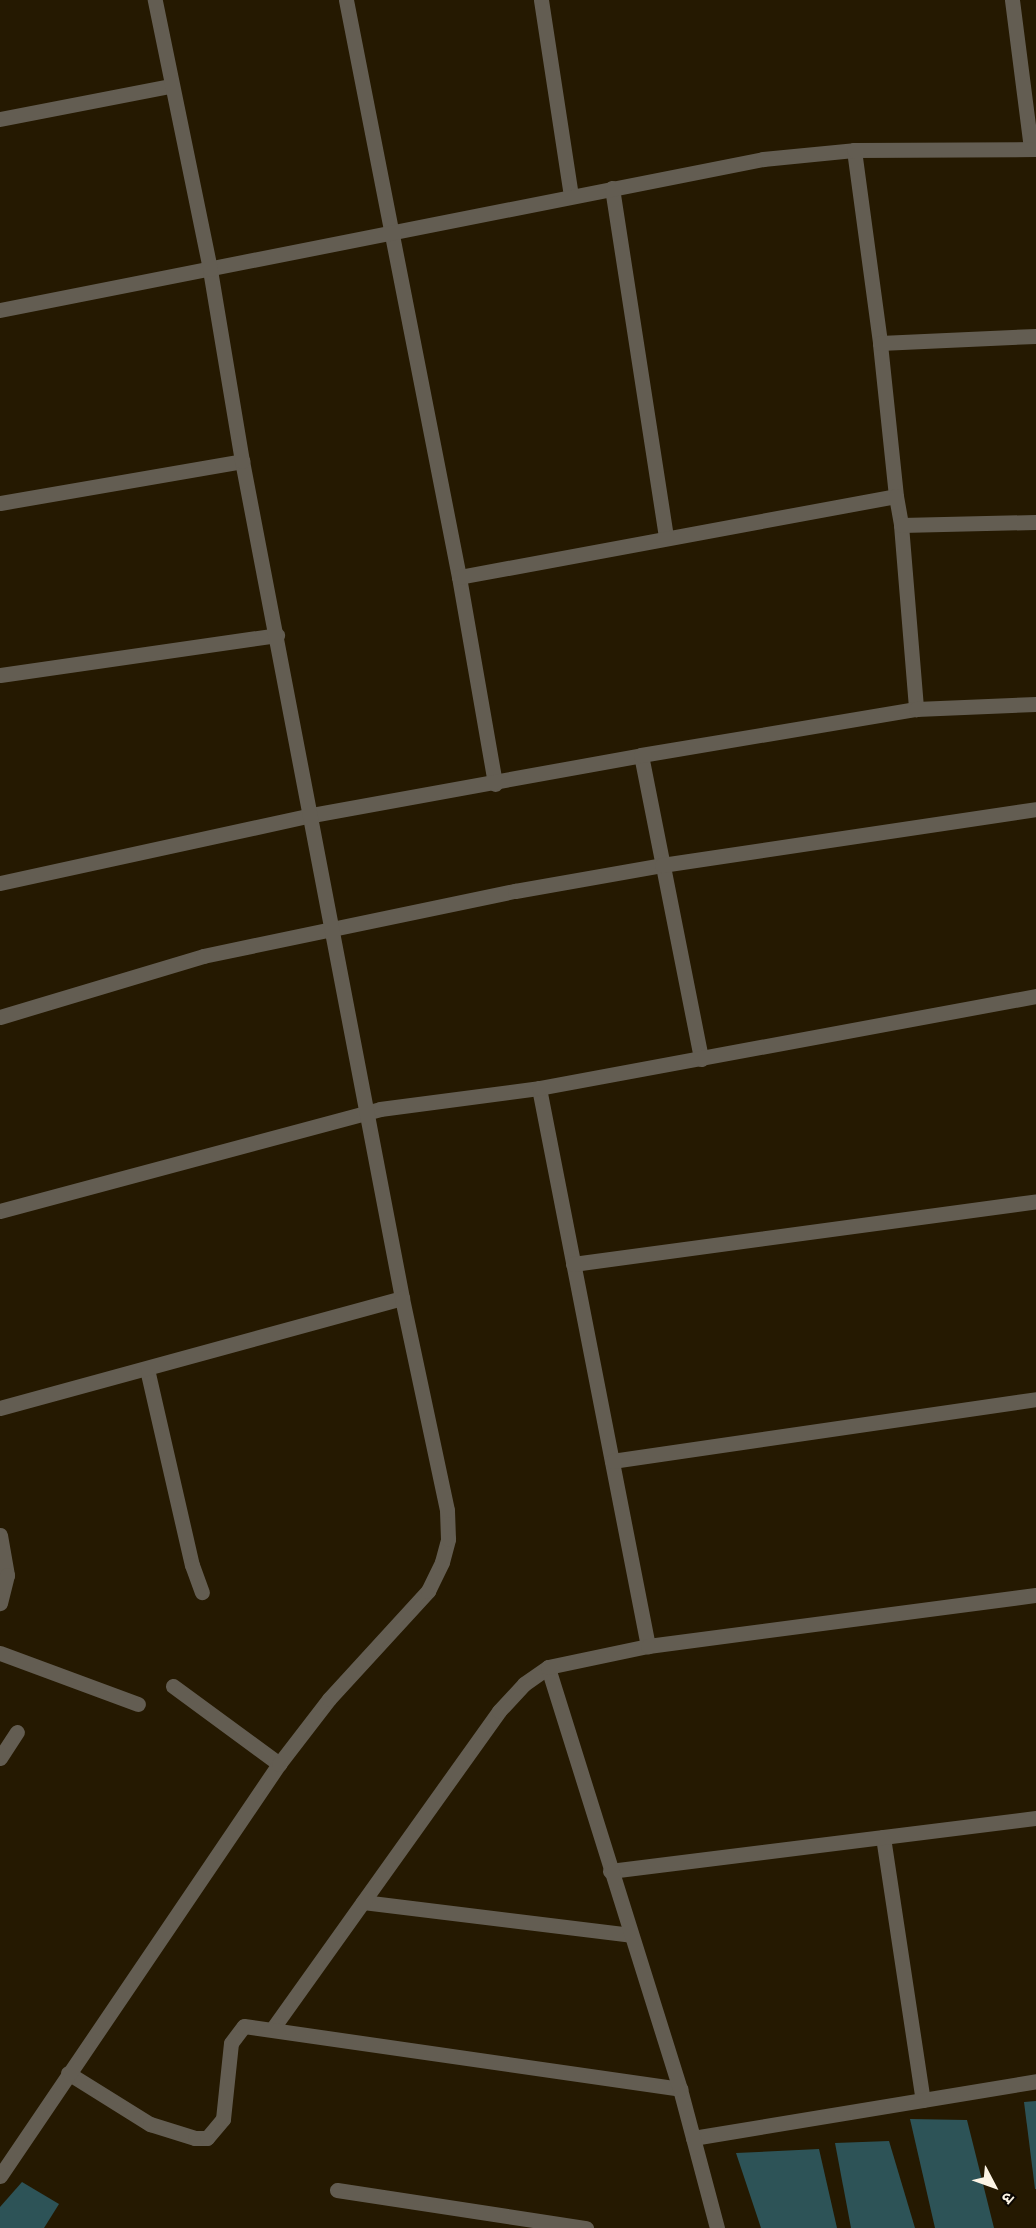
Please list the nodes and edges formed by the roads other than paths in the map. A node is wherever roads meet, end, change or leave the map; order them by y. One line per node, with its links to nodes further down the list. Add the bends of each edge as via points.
1 (155, 0): 5 (street)
2 (346, 0): 11 (street)
3 (541, 0): 10 (street)
4 (1012, 0): 7 (street)
5 (170, 86): 6 (street); 12 (street)
6 (0, 119)
7 (1033, 149): 8 (street)
8 (854, 150): 9 (street, via 763,159); 15 (street)
9 (612, 188): 10 (street); 21 (street)
10 (571, 195): 11 (street)
11 (389, 234): 12 (street); 22 (street)
12 (210, 269): 13 (street); 16 (street)
13 (0, 310)
14 (1036, 336): 15 (street)
15 (880, 343): 17 (street)
16 (243, 461): 18 (street); 23 (street)
17 (896, 495): 20 (street); 21 (street)
18 (0, 503)
19 (1036, 522): 20 (street)
20 (901, 525): 26 (street)
21 (666, 538): 22 (street)
22 (459, 577): 28 (street)
23 (277, 635): 24 (street); 30 (street)
24 (0, 675)
25 (1036, 704): 26 (street)
26 (916, 709): 27 (street)
27 (641, 755): 28 (street); 31 (street)
28 (495, 784): 30 (street)
29 (1036, 809): 31 (street)
30 (312, 815): 32 (street); 33 (street)
31 (662, 865): 33 (street); 36 (street)
32 (0, 883)
33 (334, 928): 35 (street, via 204,956); 38 (street)
34 (1036, 996): 36 (street)
35 (0, 1017)
36 (701, 1059): 37 (street)
37 (539, 1088): 38 (street); 41 (street)
38 (368, 1112): 40 (street); 42 (street)
39 (1036, 1201): 41 (street)
40 (0, 1211)
41 (573, 1264): 46 (street)
42 (402, 1298): 43 (street); 58 (street, via 447,1510 448,1539 442,1562 428,1591 329,1699)
43 (147, 1369): 45 (street); 48 (street, via 192,1565)
44 (1036, 1399): 46 (street)
45 (0, 1408)
46 (612, 1461): 51 (street)
47 (0, 1535): 50 (street, via 7,1575)
48 (202, 1592)
49 (1036, 1595): 51 (street)
50 (0, 1604)
51 (648, 1646): 53 (street)
52 (0, 1653): 55 (street)
53 (548, 1667): 61 (street); 62 (street, via 524,1684 499,1711)
54 (173, 1686): 58 (street)
55 (138, 1704)
56 (18, 1732): 57 (street)
57 (0, 1758)
58 (279, 1764): 65 (street)
59 (1036, 1818): 60 (street)
60 (883, 1836): 61 (street); 68 (street)
61 (610, 1871): 63 (street)
62 (363, 1902): 63 (street); 64 (street)
63 (631, 1935): 67 (street)
64 (273, 2028): 65 (street, via 244,2026 236,2033 223,2119 207,2138 150,2124); 67 (street)
65 (68, 2073): 70 (street)
66 (1036, 2080): 68 (street)
67 (680, 2089): 69 (street)
68 (923, 2100): 69 (street)
69 (693, 2138): 73 (street)
70 (0, 2176)
71 (336, 2190): 72 (street)
72 (586, 2228)
73 (717, 2228)

